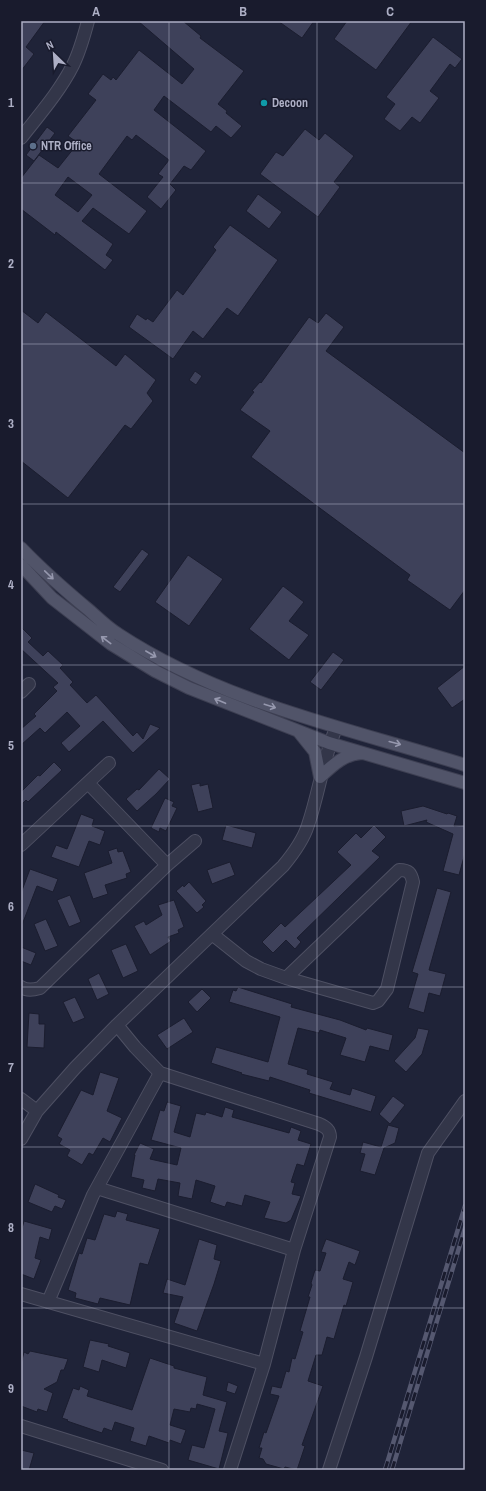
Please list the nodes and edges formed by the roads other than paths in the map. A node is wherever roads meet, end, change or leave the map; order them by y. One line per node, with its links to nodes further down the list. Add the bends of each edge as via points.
1 (88, 21): 2 (street, via 73,65)
2 (21, 138)
3 (21, 548): 5 (main road, one-way to 5)
4 (21, 565): 6 (main road)
5 (61, 587): 6 (street); 7 (main road, one-way to 7, via 117,633 154,656 253,701)
6 (52, 598): 8 (main road, one-way to 6, via 188,688 155,671 111,644)
7 (336, 728): 9 (street); 12 (main road, one-way to 12)
8 (296, 730): 9 (main road); 13 (main road, via 315,752)
9 (329, 743): 10 (main road); 13 (street)
10 (363, 753): 13 (main road, via 345,757); 15 (main road)
11 (109, 762): 14 (street)
12 (465, 765)
13 (320, 777): 19 (street, via 308,825 295,852)
14 (88, 783): 17 (street); 18 (street)
15 (465, 783)
16 (195, 841): 18 (street)
17 (21, 845)
18 (166, 865): 21 (street, via 40,988 33,990)
19 (212, 934): 20 (street, via 246,961); 22 (street)
20 (286, 978): 20 (street, via 373,1003 378,1002 387,989 413,882 412,874 406,870 399,870)
21 (21, 987)
22 (117, 1025): 23 (street); 26 (street)
23 (160, 1073): 28 (street); 29 (street, via 327,1128 330,1138)
24 (21, 1099): 26 (street)
25 (465, 1101): 36 (street, via 428,1153)
26 (37, 1111): 27 (street)
27 (21, 1139)
28 (97, 1188): 29 (street); 31 (street)
29 (294, 1250): 32 (street)
30 (21, 1294): 31 (street)
31 (48, 1302): 32 (street)
32 (264, 1364): 35 (street)
33 (21, 1426): 34 (street)
34 (162, 1470)
35 (230, 1470)
36 (329, 1470)

